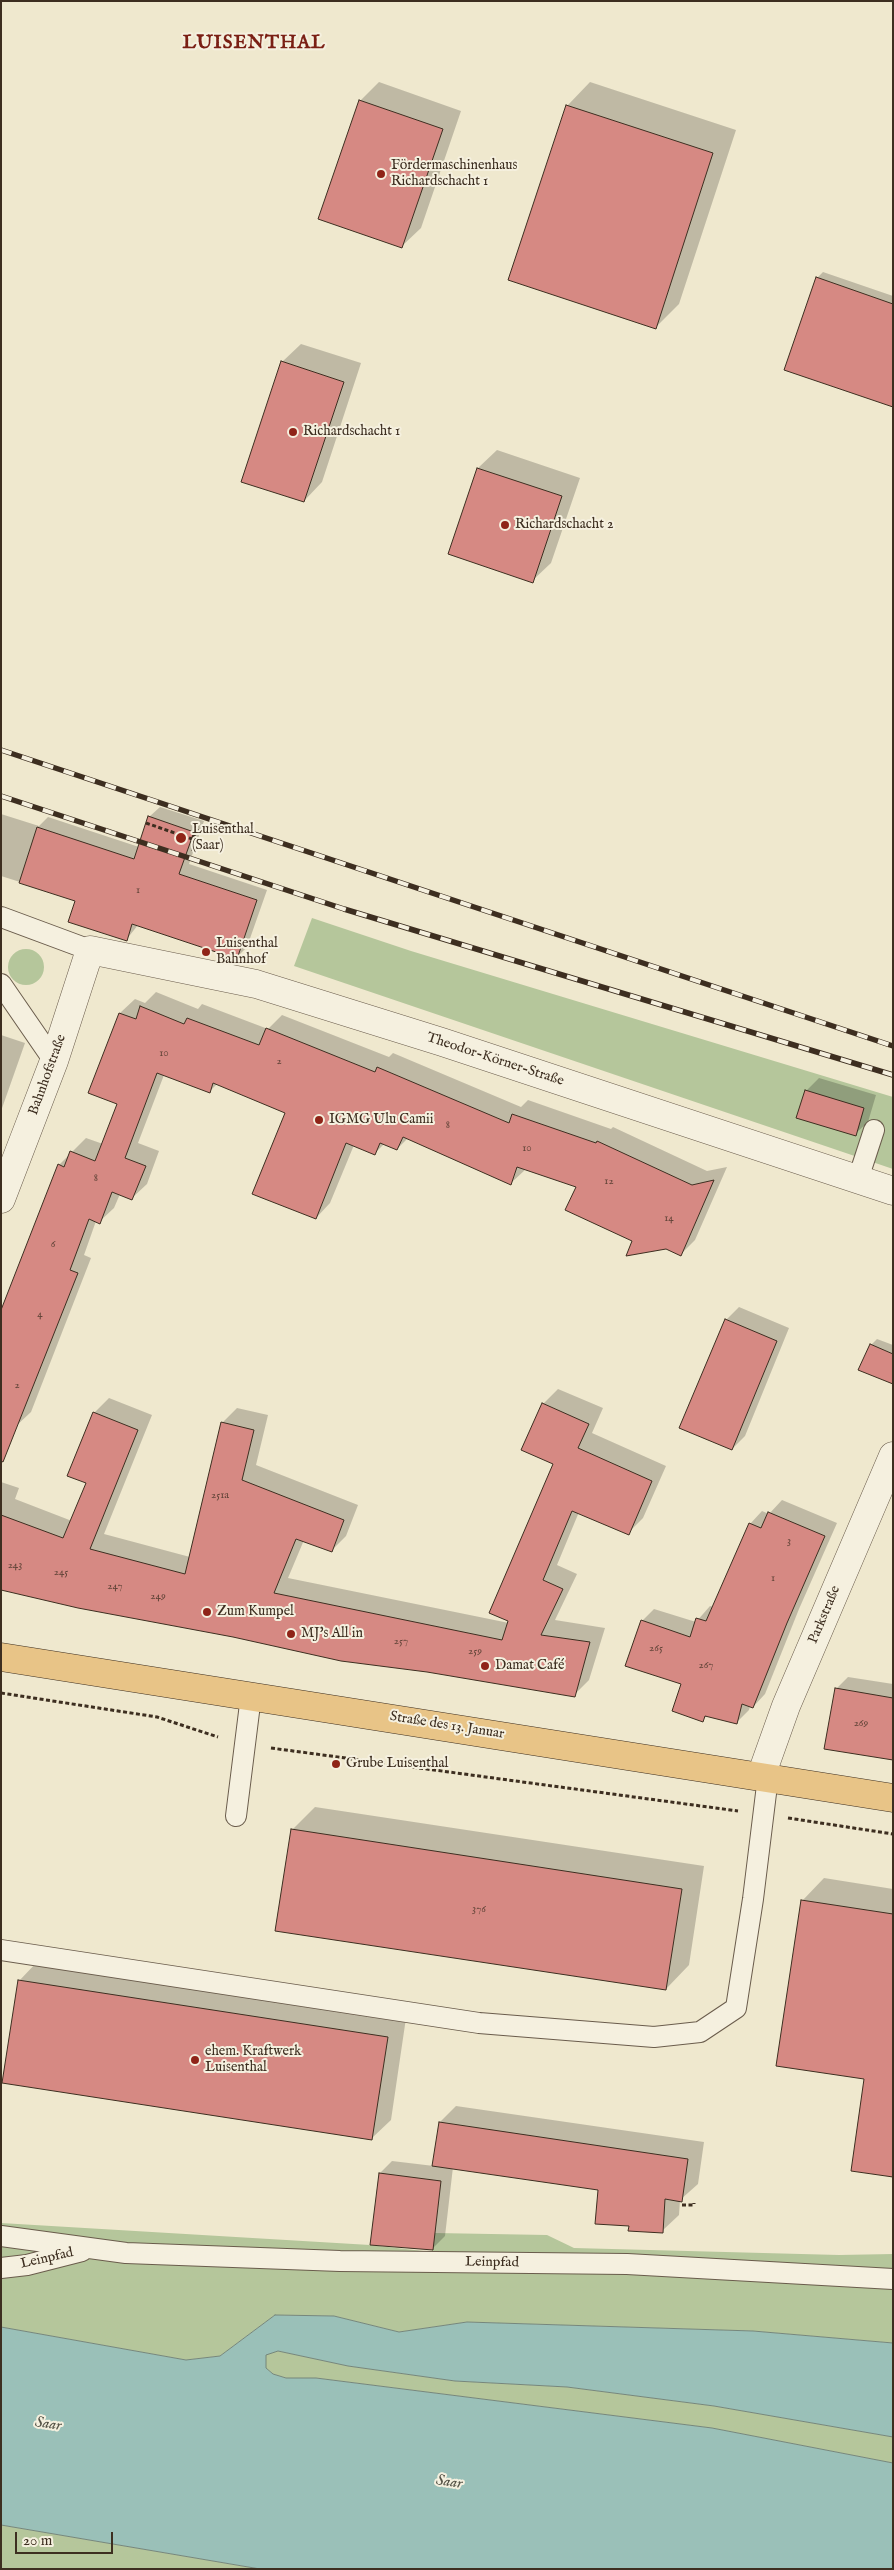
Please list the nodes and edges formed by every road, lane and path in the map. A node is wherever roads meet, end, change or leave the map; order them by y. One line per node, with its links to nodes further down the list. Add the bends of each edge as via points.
1 (146, 823): 3 (path)
2 (200, 828): 3 (path)
3 (192, 839): 4 (path)
4 (193, 851)
5 (1, 916): 6 (lane)
6 (90, 950): 8 (street, Bahnhofstraße); 10 (street, Theodor-Körner-Straße, via 256,984)
7 (1, 984): 8 (lane)
8 (54, 1061): 12 (street, Bahnhofstraße)
9 (874, 1130): 10 (lane)
10 (858, 1179): 11 (street, Theodor-Körner-Straße)
11 (893, 1191)
12 (1, 1199)
13 (893, 1456): 18 (street, Parkstraße, via 786,1706)
14 (1, 1657): 16 (main road, Straße des 13. Januar)
15 (1, 1693): 17 (path, via 157,1717)
16 (251, 1696): 17 (lane); 18 (main road, Straße des 13. Januar)
17 (245, 1744): 20 (path); 21 (lane)
18 (764, 1776): 19 (main road, Straße des 13. Januar); 20 (lane)
19 (893, 1798)
20 (764, 1814): 22 (path); 23 (lane, via 736,2008 700,2032 654,2037 479,2023)
21 (236, 1816)
22 (893, 1834)
23 (1, 1950)
24 (694, 2203): 25 (path)
25 (682, 2205)
26 (1, 2236): 27 (lane, Leinpfad)
27 (92, 2248): 28 (lane, Leinpfad, via 27,2265); 29 (lane, Leinpfad, via 126,2253 340,2261 627,2264)
28 (1, 2268)
29 (893, 2280)

